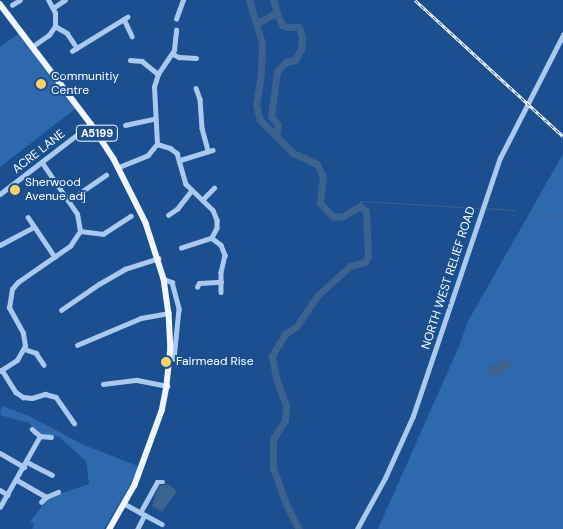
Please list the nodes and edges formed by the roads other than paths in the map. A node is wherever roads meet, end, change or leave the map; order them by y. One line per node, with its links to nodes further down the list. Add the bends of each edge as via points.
1 (20, 0): 6 (street)
2 (48, 0): 7 (street)
3 (65, 0): 7 (street)
4 (183, 0): 8 (street)
5 (0, 4): 13 (main road, A5199)
6 (12, 5)
7 (53, 8): 9 (street)
8 (176, 20)
9 (54, 26): 13 (street, via 49,35); 14 (street, via 67,33)
10 (176, 30): 16 (street)
11 (563, 35): 80 (street, NORTH WEST RELIEF ROAD, via 500,158 413,416)
12 (132, 36): 14 (street, via 125,18)
13 (33, 46): 22 (main road, A5199)
14 (77, 48): 15 (street)
15 (72, 51)
16 (173, 54): 17 (street); 19 (street)
17 (196, 58)
18 (130, 60): 19 (street, via 142,60)
19 (158, 74): 21 (street, via 154,90)
20 (196, 88): 25 (street, via 202,128 210,150)
21 (154, 119): 23 (street); 24 (street)
22 (91, 124): 26 (street, ACRE LANE); 27 (main road, A5199)
23 (125, 125)
24 (157, 144): 25 (street, via 173,149); 27 (street, via 148,155)
25 (180, 160): 30 (street, via 184,180)
26 (42, 163): 31 (street, ACRE LANE); 32 (street)
27 (119, 167): 43 (main road, A5199, via 140,208)
28 (106, 175): 32 (street)
29 (214, 188): 33 (street)
30 (192, 191): 33 (street); 34 (street)
31 (0, 194)
32 (68, 200): 38 (street, via 79,218)
33 (202, 200): 39 (street, via 213,210 217,220)
34 (168, 215)
35 (131, 216): 38 (street, via 103,234)
36 (28, 217): 37 (street)
37 (34, 226): 40 (street); 42 (street)
38 (80, 231): 42 (street, via 70,246)
39 (212, 238): 41 (street); 45 (street, via 221,245 225,255)
40 (0, 245)
41 (182, 248)
42 (55, 257): 53 (street, via 18,282 10,294 9,308 23,333)
43 (158, 258): 44 (main road, A5199); 48 (street, via 126,268)
44 (164, 279): 49 (main road, A5199); 51 (street, via 172,282 175,292)
45 (221, 282): 46 (street, via 199,282); 47 (street)
46 (197, 287)
47 (221, 292)
48 (61, 310)
49 (169, 313): 50 (main road, A5199); 52 (street, via 141,318)
50 (170, 332): 51 (street); 58 (main road, A5199)
51 (178, 332): 54 (street)
52 (77, 345)
53 (24, 349): 55 (street, via 36,353); 56 (street, via 17,360)
54 (174, 359)
55 (44, 365)
56 (1, 371): 59 (street, via 23,397 45,394 56,397)
57 (103, 384): 58 (street, via 137,380)
58 (167, 386): 73 (main road, A5199, via 156,430)
59 (74, 423)
60 (32, 429): 61 (street)
61 (40, 436): 62 (street); 64 (street)
62 (51, 437)
63 (0, 453): 64 (street)
64 (25, 464): 65 (street); 66 (street)
65 (52, 475)
66 (17, 480): 70 (street); 71 (street)
67 (163, 482): 75 (street, via 157,482)
68 (0, 490): 70 (street)
69 (58, 492): 71 (street)
70 (8, 495): 74 (street)
71 (46, 496): 72 (street)
72 (41, 502)
73 (125, 504): 75 (street); 78 (main road, A5199)
74 (0, 508)
75 (140, 513): 76 (street)
76 (145, 516): 77 (street); 79 (street)
77 (162, 524)
78 (110, 529)
79 (138, 529)
80 (358, 529)

